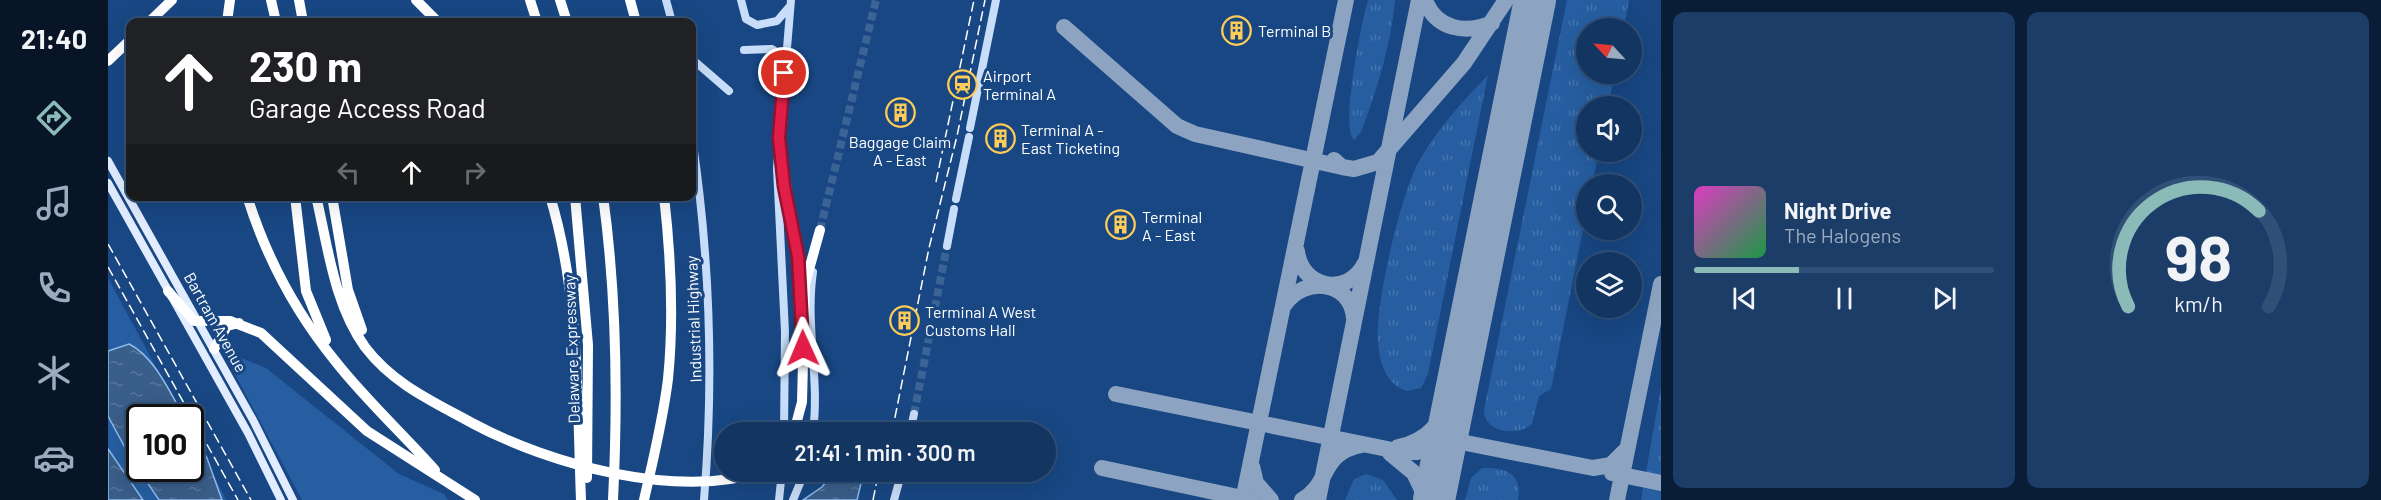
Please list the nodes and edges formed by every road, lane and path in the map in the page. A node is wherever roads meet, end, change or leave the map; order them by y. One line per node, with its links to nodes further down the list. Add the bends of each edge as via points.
1 (172, 0): 13 (highway)
2 (230, 0): 14 (highway)
3 (269, 0): 15 (highway)
4 (299, 0): 16 (highway)
5 (416, 0): 17 (highway)
6 (530, 0): 18 (highway)
7 (560, 0): 19 (highway)
8 (630, 0): 20 (highway)
9 (666, 0): 21 (street)
10 (741, 0): 12 (street, via 746,19 757,26 777,21)
11 (996, 0): 33 (street)
12 (790, 3): 24 (street)
13 (153, 18)
14 (228, 18)
15 (274, 18)
16 (302, 18)
17 (434, 18)
18 (536, 18)
19 (566, 18)
20 (635, 18)
21 (672, 18)
22 (126, 44): 25 (highway)
23 (744, 50): 24 (street, via 772,49)
24 (785, 58): 28 (street)
25 (108, 61)
26 (696, 62): 27 (street)
27 (729, 91)
28 (779, 138): 47 (highway); 54 (street, via 786,351)
29 (108, 161): 32 (main road, Bartram Avenue)
30 (696, 173): 71 (street, Industrial Highway, via 709,325)
31 (108, 183): 46 (main road, Bartram Avenue)
32 (126, 193)
33 (956, 199)
34 (130, 201): 48 (main road, Bartram Avenue)
35 (249, 201): 51 (highway, via 266,248 293,301 327,352)
36 (295, 201): 51 (highway, via 302,273 311,309 331,350)
37 (317, 201): 52 (highway, via 340,299 361,340 398,380)
38 (333, 201): 52 (highway, via 350,298 367,341 395,373)
39 (551, 201): 68 (highway, via 566,267 575,335)
40 (576, 201): 68 (highway, Delaware Expressway, via 588,354)
41 (603, 201): 69 (highway, via 614,316)
42 (664, 201): 70 (highway, via 671,291 670,357 663,413)
43 (954, 209): 45 (street)
44 (820, 230): 47 (highway, via 807,269); 56 (street, via 810,301)
45 (947, 246)
46 (168, 291): 48 (highway); 64 (main road, Bartram Avenue)
47 (803, 305): 55 (highway, via 802,402)
48 (198, 322): 49 (highway); 50 (main road, Bartram Avenue)
49 (239, 323): 50 (highway, via 228,326); 67 (highway, via 274,343 368,431)
50 (214, 349): 65 (main road, Bartram Avenue)
51 (367, 395): 66 (highway)
52 (455, 414): 62 (highway, via 544,459 606,482)
53 (914, 414): 57 (street)
54 (784, 422)
55 (797, 422)
56 (813, 422)
57 (912, 422)
58 (739, 482): 63 (highway, via 724,489)
59 (781, 482): 72 (street)
60 (800, 482): 73 (street)
61 (899, 482): 74 (street)
62 (661, 492)
63 (690, 494)
64 (281, 500)
65 (293, 500)
66 (462, 500)
67 (475, 500)
68 (583, 500)
69 (613, 500)
70 (644, 500)
71 (704, 500)
72 (779, 500)
73 (793, 500)
74 (894, 500)

